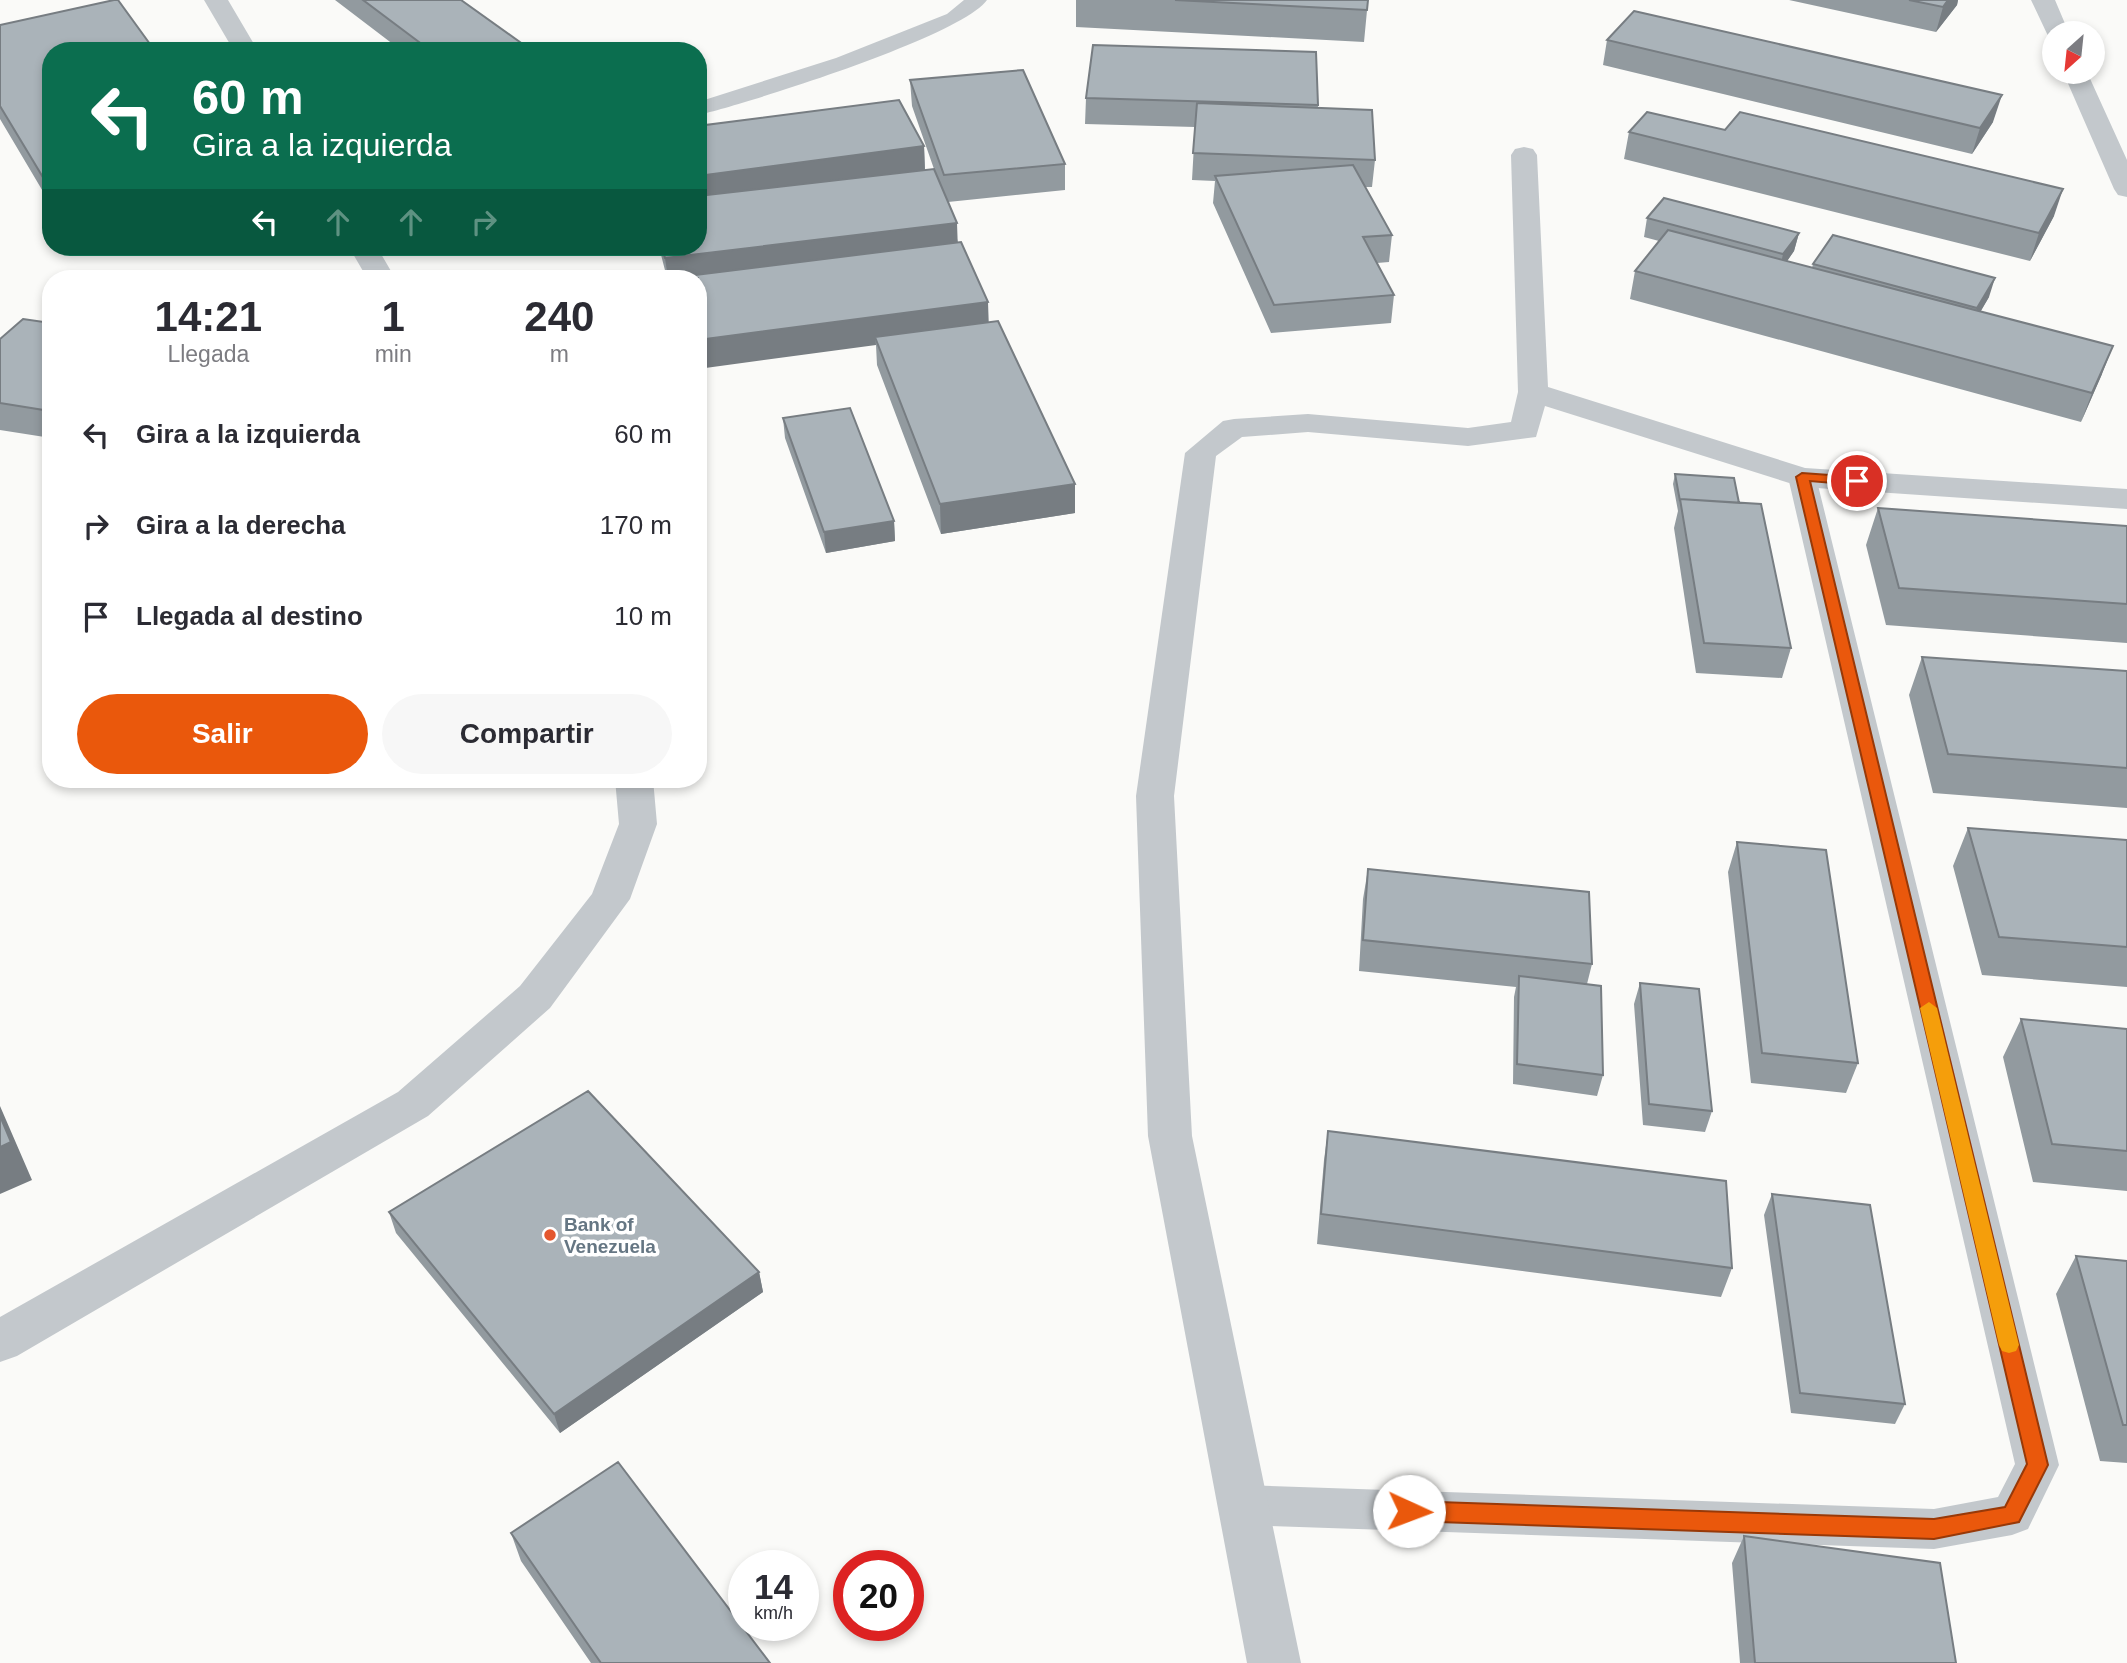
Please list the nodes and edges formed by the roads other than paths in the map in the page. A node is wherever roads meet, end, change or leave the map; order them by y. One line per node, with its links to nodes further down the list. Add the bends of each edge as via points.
1 (216, 0): 5 (street)
2 (977, 0): 7 (lane, via 954,18 843,62)
3 (2043, 0): 4 (street)
4 (2052, 21)
5 (241, 42)
6 (2080, 84): 9 (street)
7 (707, 106)
8 (1524, 155): 10 (street)
9 (2127, 189)
10 (1533, 392): 11 (street); 15 (street, via 1525,430 1468,438 1308,423 1234,428 1201,453 1156,810 1170,1136)
11 (1802, 477): 12 (street); 15 (lane, via 2037,1465 2012,1516 1934,1529)
12 (2127, 499)
13 (635, 788): 14 (street, via 638,824 610,899 535,997 413,1104)
14 (0, 1341)
15 (1243, 1505): 16 (street)
16 (1274, 1663)

